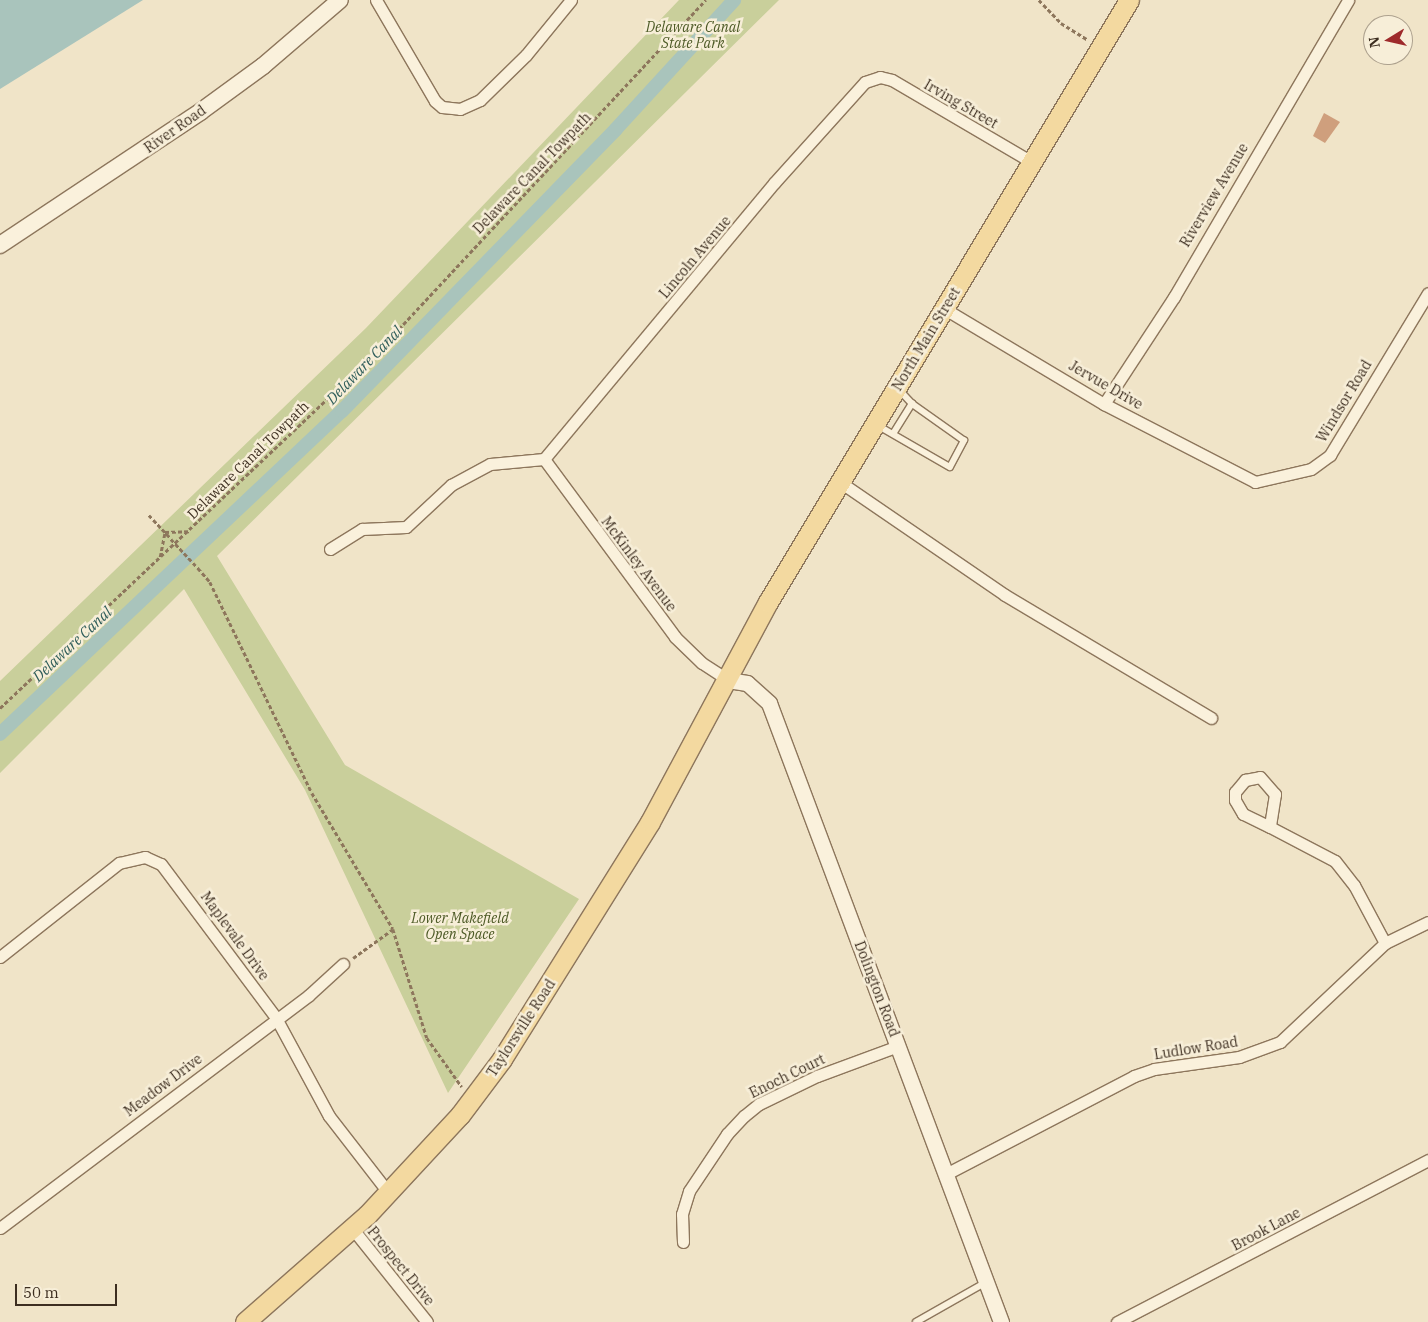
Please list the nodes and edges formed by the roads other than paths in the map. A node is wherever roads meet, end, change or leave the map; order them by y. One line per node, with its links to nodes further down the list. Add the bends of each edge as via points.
1 (340, 0): 8 (main road, River Road, via 263,66 200,112)
2 (376, 0): 3 (street, via 435,100 442,106 460,109 480,100 526,55)
3 (571, 0)
4 (1129, 0): 7 (main road, North Main Street)
5 (1348, 0): 13 (street, Riverview Avenue, via 1174,297)
6 (873, 78): 7 (street, Irving Street, via 892,80); 16 (street, Lincoln Avenue, via 855,90)
7 (1032, 162): 10 (main road, North Main Street)
8 (0, 245)
9 (1428, 293): 18 (street, Windsor Road, via 1330,455 1311,469)
10 (944, 309): 11 (main road, North Main Street); 13 (street, Jervue Drive)
11 (897, 388): 12 (lane, via 908,395); 14 (main road, North Main Street)
12 (912, 404): 15 (lane); 15 (lane, via 964,442 950,467)
13 (1104, 404): 18 (street, Jervue Drive)
14 (875, 424): 15 (lane); 17 (main road, North Main Street)
15 (893, 434)
16 (540, 459): 19 (street, via 490,464 451,485 406,527 362,529); 20 (street, McKinley Avenue, via 675,637 702,663)
17 (840, 482): 20 (main road, North Main Street, via 768,602); 21 (street, via 1005,596)
18 (1255, 482)
19 (330, 549)
20 (728, 680): 28 (street, Dolington Road, via 747,683 769,703); 31 (main road, Taylorsville Road, via 630,855 502,1059 471,1101)
21 (1211, 718)
22 (1270, 826): 22 (street, via 1276,798 1273,786 1260,777 1244,780 1235,792 1238,808); 24 (street, via 1335,861 1354,885)
23 (1428, 922): 24 (street, Ludlow Road)
24 (1384, 943): 30 (street, Ludlow Road, via 1280,1042 1239,1057 1154,1069 1134,1076)
25 (0, 957): 27 (street, Maplevale Drive, via 120,864 144,857 161,864)
26 (344, 964): 27 (street, Meadow Drive)
27 (276, 1018): 31 (street, Maplevale Drive, via 329,1116); 32 (street, Meadow Drive)
28 (898, 1046): 30 (street, Dolington Road); 34 (street, Enoch Court, via 817,1076 759,1104 744,1116 689,1191 682,1214)
29 (1428, 1160): 40 (street, Brook Lane)
30 (946, 1174): 35 (street, Dolington Road)
31 (388, 1192): 33 (main road, Taylorsville Road)
32 (0, 1228)
33 (352, 1228): 36 (main road, Taylorsville Road); 37 (street, Prospect Drive)
34 (684, 1242)
35 (986, 1282): 38 (lane); 39 (street, Dolington Road)
36 (245, 1322)
37 (427, 1322)
38 (916, 1322)
39 (1001, 1322)
40 (1117, 1322)

